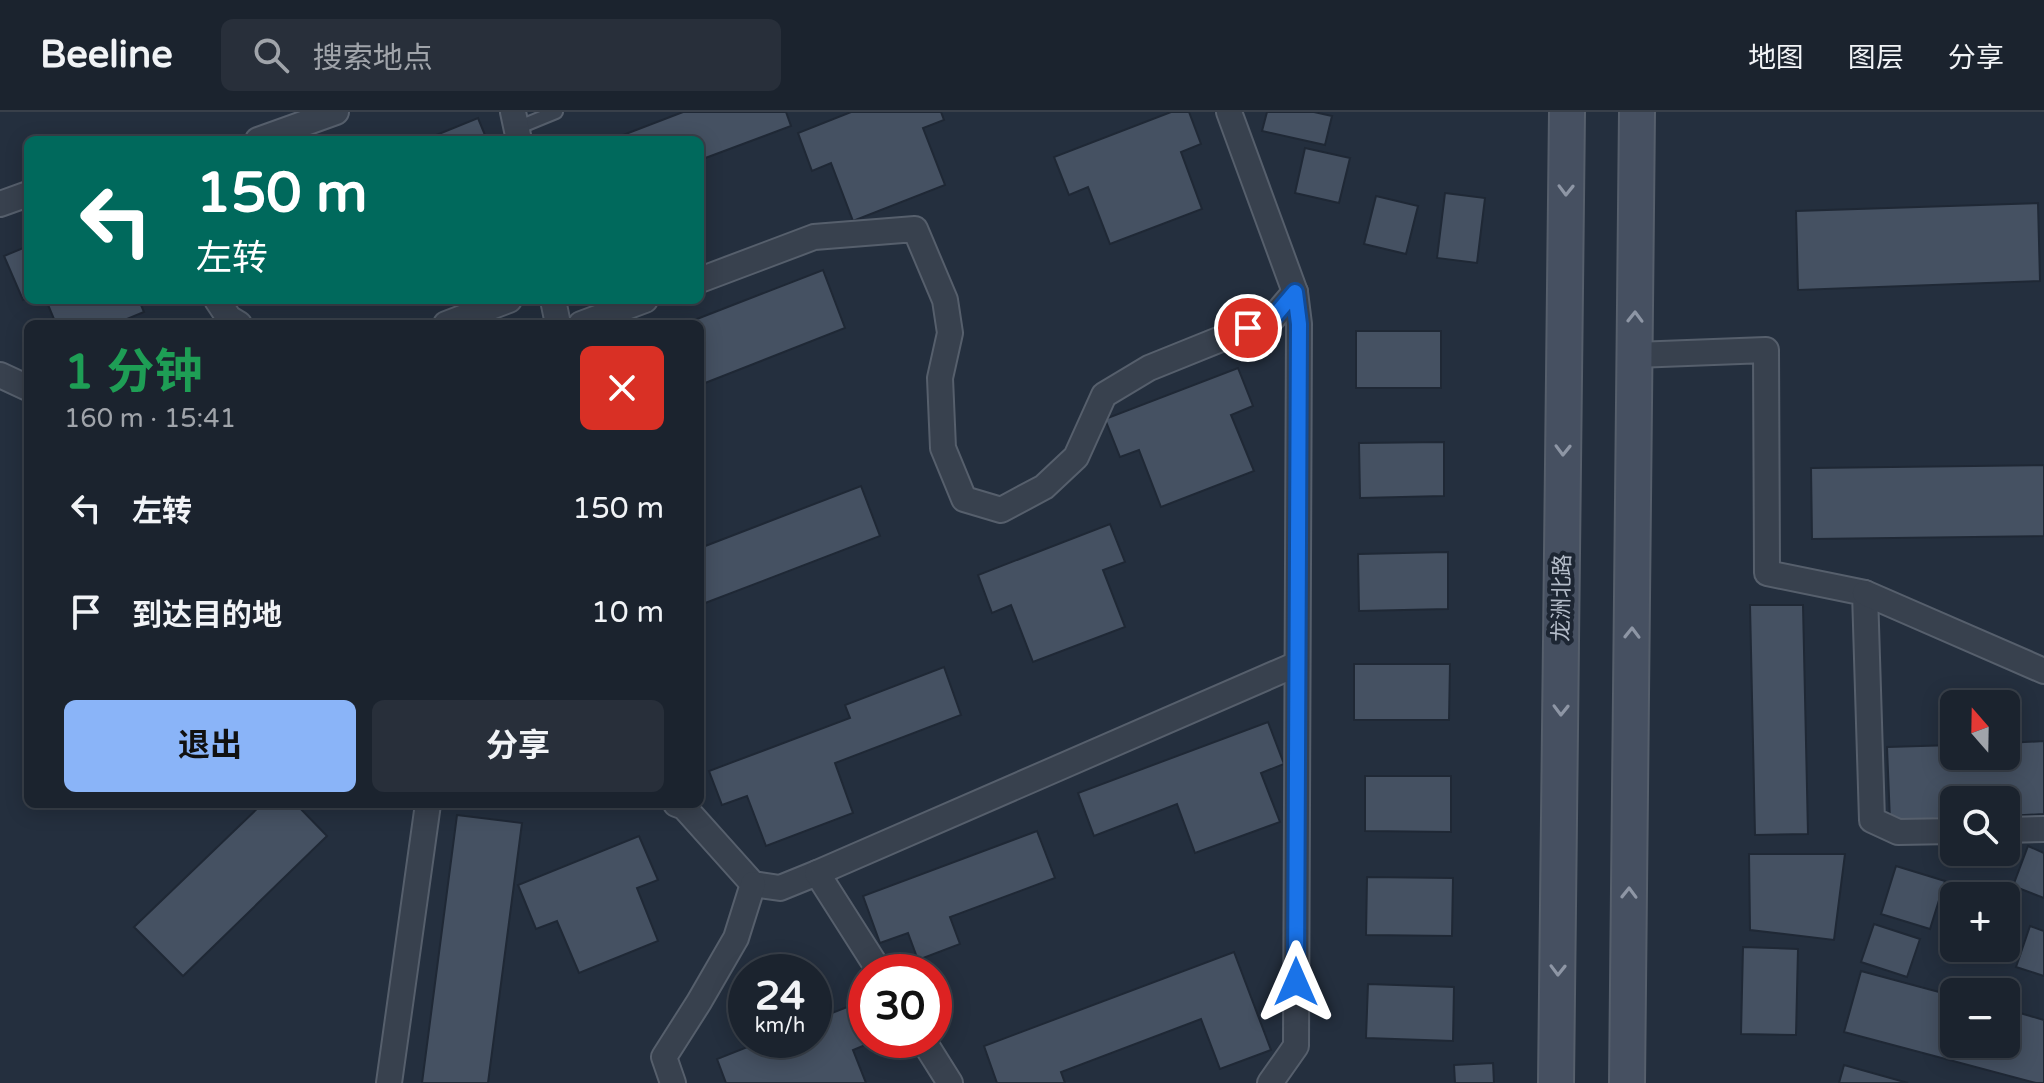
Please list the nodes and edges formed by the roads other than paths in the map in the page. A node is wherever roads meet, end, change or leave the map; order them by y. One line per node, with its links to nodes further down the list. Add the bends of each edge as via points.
1 (336, 112): 7 (street)
2 (556, 112): 6 (lane)
3 (1229, 112): 11 (street)
4 (1567, 112): 37 (main road, 龙洲北路, one-way to 37)
5 (1637, 112): 18 (main road, one-way to 5)
6 (516, 127)
7 (269, 136)
8 (24, 195): 9 (street)
9 (0, 204)
10 (704, 278): 11 (street, via 814,237 915,229 945,300 950,333 940,378 943,448 964,499 1001,510 1044,487 1076,457 1104,395 1149,368 1273,318)
11 (1295, 292): 22 (street)
12 (220, 304): 15 (street)
13 (498, 304): 16 (street)
14 (634, 304): 17 (street)
15 (232, 320)
16 (456, 320)
17 (592, 320)
18 (1635, 355): 21 (street, via 1766,350 1767,573); 38 (main road, one-way to 18)
19 (0, 375): 20 (street)
20 (24, 386)
21 (1865, 593): 23 (street); 28 (street, via 1872,820 1898,832)
22 (1297, 664): 29 (street); 36 (street, via 1296,1046)
23 (2044, 671)
24 (427, 808): 33 (street)
25 (685, 808): 30 (street)
26 (2044, 829): 27 (street)
27 (2020, 830)
28 (1940, 831)
29 (817, 873): 30 (street, via 780,888); 31 (street)
30 (753, 884): 34 (street, via 736,938 664,1057)
31 (869, 954)
32 (934, 1058): 35 (street)
33 (389, 1083)
34 (673, 1083)
35 (950, 1083)
36 (1270, 1083)
37 (1556, 1083)
38 (1627, 1083)

